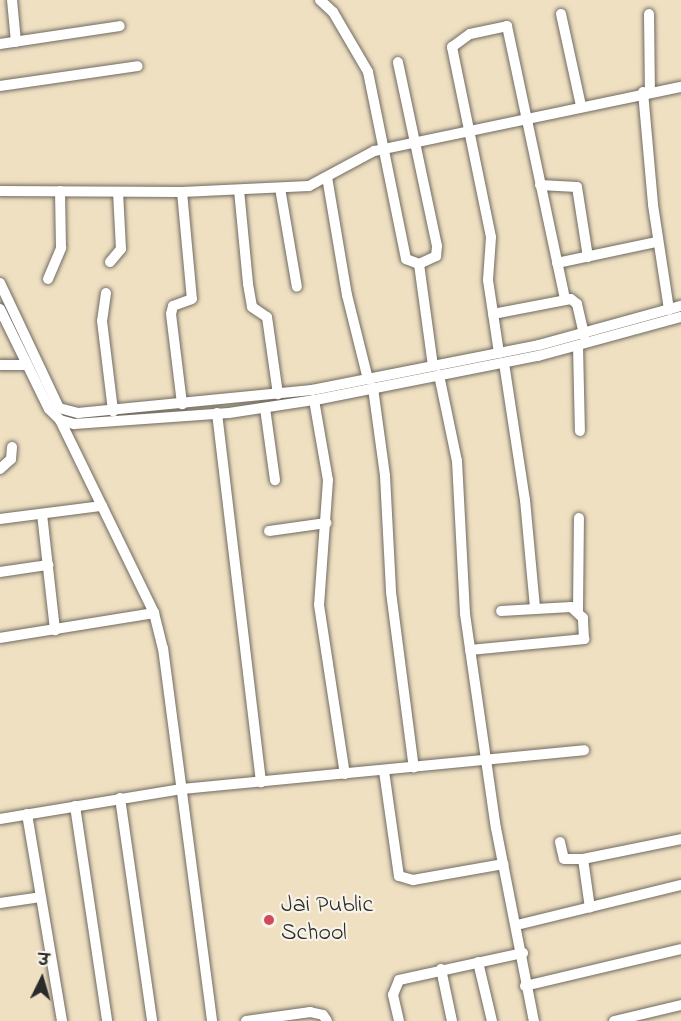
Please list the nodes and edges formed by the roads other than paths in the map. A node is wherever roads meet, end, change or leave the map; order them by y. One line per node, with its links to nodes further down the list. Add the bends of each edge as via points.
1 (12, 0): 6 (street)
2 (320, 0): 17 (street, via 333,12 368,72)
3 (561, 14): 13 (street)
4 (649, 14): 12 (street)
5 (120, 26): 6 (street)
6 (16, 42): 7 (street)
7 (0, 44)
8 (398, 62): 16 (street)
9 (138, 66): 10 (street)
10 (0, 86)
11 (681, 87): 12 (street)
12 (646, 92): 13 (street); 26 (street)
13 (581, 105): 14 (street)
14 (525, 118): 15 (street); 15 (street, via 507,26 470,34 452,47); 19 (street)
15 (469, 130): 16 (street); 39 (street, via 491,237 488,280)
16 (414, 142): 17 (street); 30 (street, via 437,246 436,256)
17 (383, 149): 18 (street, via 358,157); 30 (street, via 406,259)
18 (327, 177): 20 (street, via 309,186); 47 (street, via 347,295)
19 (540, 185): 27 (street, via 578,188); 29 (street)
20 (280, 188): 21 (street); 33 (street)
21 (239, 190): 25 (street); 48 (street, via 252,307 268,321)
22 (0, 191): 23 (street)
23 (60, 191): 24 (street); 31 (street, via 61,248)
24 (118, 192): 25 (street); 28 (street, via 121,249)
25 (182, 192): 50 (street, via 192,299 173,306 171,314)
26 (657, 242): 27 (street); 38 (street)
27 (588, 257): 29 (street)
28 (110, 262)
29 (557, 263): 35 (street)
30 (418, 264): 46 (street)
31 (48, 279)
32 (0, 283): 52 (street, via 59,408 78,413)
33 (297, 287)
34 (106, 293): 52 (street, via 102,321)
35 (565, 299): 39 (street); 41 (street, via 577,304)
36 (681, 306): 38 (street)
37 (0, 309): 45 (street)
38 (669, 310): 41 (street)
39 (493, 314): 43 (street)
40 (681, 317): 42 (street)
41 (584, 335): 43 (street)
42 (578, 346): 43 (street); 55 (street)
43 (502, 358): 46 (street); 67 (street, via 525,500)
44 (0, 365): 45 (street)
45 (27, 365): 54 (street, via 49,410)
46 (436, 371): 47 (street); 73 (street, via 457,461 462,579)
47 (371, 384): 48 (street); 49 (street); 76 (street, via 385,476 391,592)
48 (278, 394): 50 (street)
49 (314, 400): 51 (street); 63 (street, via 328,480)
50 (182, 404): 52 (street)
51 (265, 408): 53 (street); 58 (street)
52 (113, 411)
53 (217, 413): 54 (street, via 87,424); 79 (street)
54 (60, 420): 59 (street)
55 (580, 431)
56 (12, 447): 57 (street, via 11,459)
57 (0, 469)
58 (275, 480)
59 (102, 506): 60 (street); 70 (street)
60 (42, 514): 62 (street); 65 (street)
61 (579, 518): 68 (street)
62 (0, 519)
63 (326, 523): 64 (street); 78 (street, via 319,605)
64 (269, 531)
65 (48, 565): 66 (street); 71 (street)
66 (0, 572)
67 (535, 608): 68 (street); 69 (street)
68 (578, 610): 73 (street, via 584,628 582,641)
69 (501, 611)
70 (154, 613): 71 (street); 80 (street, via 163,648)
71 (55, 630): 72 (street)
72 (0, 638)
73 (470, 650): 75 (street)
74 (584, 750): 75 (street)
75 (486, 759): 76 (street); 88 (street)
76 (414, 768): 77 (street)
77 (384, 771): 78 (street); 88 (street, via 399,876 413,880)
78 (345, 774): 79 (street)
79 (261, 782): 80 (street)
80 (182, 789): 81 (street); 103 (street)
81 (120, 798): 82 (street); 102 (street)
82 (75, 806): 83 (street); 101 (street)
83 (27, 814): 84 (street); 90 (street)
84 (0, 819)
85 (681, 839): 87 (street)
86 (560, 842): 87 (street, via 564,859)
87 (583, 859): 92 (street)
88 (504, 864): 93 (street)
89 (681, 885): 92 (street)
90 (41, 897): 91 (street); 100 (street)
91 (0, 903)
92 (590, 908): 93 (street)
93 (517, 925): 95 (street)
94 (681, 949): 98 (street)
95 (523, 953): 96 (street); 98 (street)
96 (478, 962): 97 (street); 108 (street)
97 (441, 969): 106 (street, via 399,980 393,995); 107 (street)
98 (525, 986): 109 (street)
99 (681, 1005): 110 (street)
100 (62, 1021)
101 (107, 1021)
102 (152, 1021)
103 (212, 1021)
104 (246, 1021): 105 (street, via 310,1012 323,1015)
105 (327, 1021)
106 (399, 1021)
107 (452, 1021)
108 (492, 1021)
109 (534, 1021)
110 (614, 1021)

